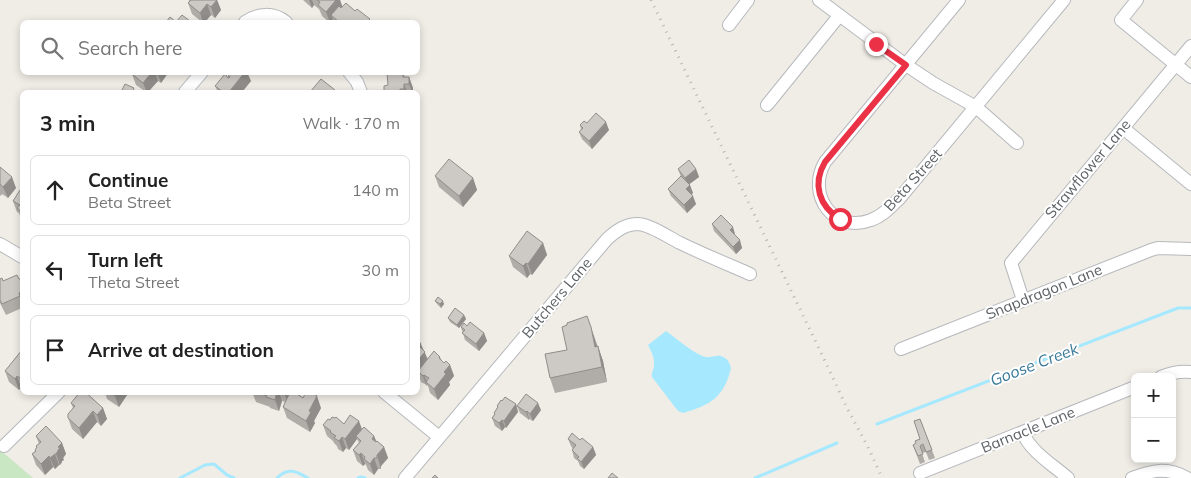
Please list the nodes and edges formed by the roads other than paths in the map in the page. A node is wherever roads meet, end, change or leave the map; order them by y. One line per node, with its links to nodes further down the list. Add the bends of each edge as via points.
1 (748, 0): 9 (street)
2 (819, 0): 6 (street)
3 (1064, 0): 19 (street, Beta Street)
4 (1137, 0): 12 (street, via 1121,20)
5 (957, 1): 11 (street, Beta Street)
6 (839, 16): 11 (street); 18 (street)
7 (249, 20): 8 (street, via 262,15)
8 (282, 20)
9 (729, 25)
10 (1191, 46): 12 (street, Strawflower Lane)
11 (906, 65): 19 (street); 19 (street, Beta Street, via 822,168 818,186 821,198 832,214 840,219 860,223 882,215)
12 (1175, 65): 15 (street); 20 (street, Strawflower Lane)
13 (199, 75): 16 (street)
14 (352, 75): 17 (street)
15 (1191, 77)
16 (187, 90)
17 (359, 90)
18 (767, 105)
19 (976, 107): 21 (street)
20 (1123, 128): 22 (street); 27 (street, Strawflower Lane, via 1011,263)
21 (1017, 142)
22 (1191, 184)
23 (1, 245): 25 (street)
24 (1191, 249): 27 (street, Snapdragon Lane, via 1151,250)
25 (20, 255)
26 (750, 274): 35 (street, Butchers Lane, via 647,226 640,224 619,229 607,239)
27 (1023, 300): 28 (street, Snapdragon Lane)
28 (900, 349)
29 (1191, 372): 30 (street)
30 (1174, 373)
31 (1131, 389): 34 (street, Barnacle Lane)
32 (57, 395): 36 (street)
33 (388, 395): 35 (street)
34 (1023, 432): 37 (street, Barnacle Lane); 39 (street, via 1033,448)
35 (439, 437): 38 (street, Butchers Lane)
36 (4, 446)
37 (920, 472)
38 (405, 478)
39 (1068, 478)
40 (1132, 478): 41 (street, via 1159,470)
41 (1187, 478)

